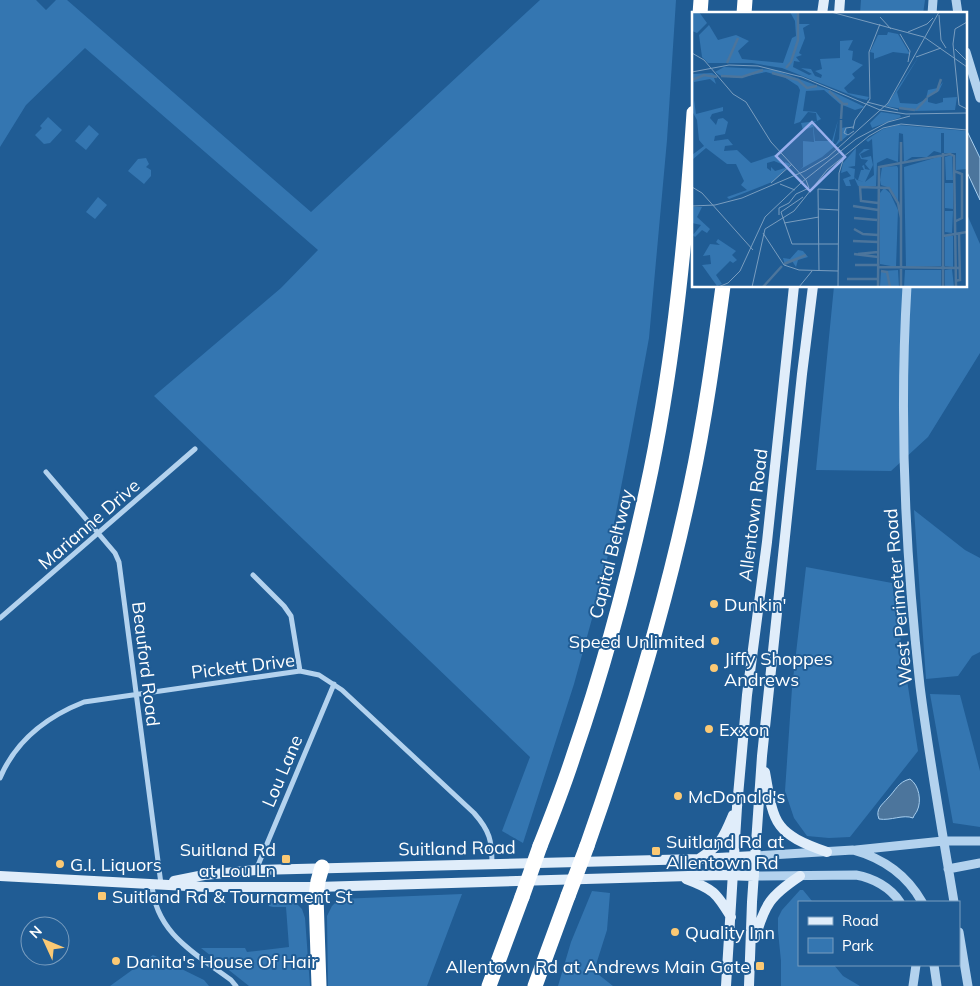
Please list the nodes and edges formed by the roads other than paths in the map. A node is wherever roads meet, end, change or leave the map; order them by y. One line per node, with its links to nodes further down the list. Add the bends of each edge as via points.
1 (968, 58): 2 (street)
2 (980, 98)
3 (692, 139): 50 (highway, Capital Beltway, bridge, via 675,325 651,469 616,618 574,755)
4 (723, 288): 51 (highway, bridge, via 692,483 656,631 614,772)
5 (794, 288): 11 (main road, Allentown Road)
6 (813, 288): 12 (main road, Allentown Road)
7 (907, 288): 21 (street, West Perimeter Road, via 904,448 912,601)
8 (195, 449): 10 (street, Marianne Drive)
9 (46, 472): 10 (street, Beauford Road)
10 (98, 534): 14 (street, Marianne Drive); 17 (street, Beauford Road, via 119,562)
11 (767, 542): 12 (main road); 20 (main road, Allentown Road, via 747,695)
12 (784, 544): 18 (main road, Allentown Road)
13 (253, 575): 15 (street, via 291,616)
14 (0, 618)
15 (300, 671): 16 (street, Pickett Drive, via 319,675); 17 (street, Pickett Drive)
16 (334, 684): 29 (street, Pickett Drive, via 482,821 490,838); 32 (street, Lou Lane)
17 (136, 694): 19 (street, Pickett Drive, via 84,702 51,718 22,742); 38 (street, Beauford Road)
18 (762, 756): 24 (main road, via 770,802 778,824 792,838); 25 (main road, Allentown Road)
19 (0, 778)
20 (737, 807): 26 (main road, Allentown Road); 27 (main road, via 722,840)
21 (943, 841): 22 (street); 23 (street); 31 (street, West Perimeter Road)
22 (980, 841)
23 (853, 850): 24 (street); 41 (street, via 877,859 901,874)
24 (827, 852): 25 (street)
25 (755, 856): 26 (main road, Suitland Road); 36 (main road, Allentown Road)
26 (734, 857): 27 (main road, Suitland Road); 35 (main road, Allentown Road)
27 (699, 859): 29 (main road, Suitland Road)
28 (980, 863): 31 (street)
29 (492, 864): 30 (main road, Suitland Road)
30 (322, 868): 32 (main road, Suitland Road); 39 (highway)
31 (948, 869): 42 (street, West Perimeter Road)
32 (256, 870): 38 (main road, Suitland Road)
33 (0, 876): 38 (main road, Suitland Road)
34 (680, 876): 35 (main road, Suitland Road); 39 (main road, Suitland Road); 43 (main road, via 710,888)
35 (733, 876): 36 (main road, Suitland Road); 43 (main road, Allentown Road)
36 (754, 876): 37 (street); 45 (main road, Allentown Road)
37 (800, 876): 40 (street, via 868,877 880,883); 45 (main road, via 768,902)
38 (157, 884): 39 (main road, Suitland Road); 48 (street, Beauford Road, via 153,895 158,912 172,933 181,944)
39 (317, 887): 49 (highway)
40 (899, 901)
41 (921, 901)
42 (954, 901)
43 (730, 917): 52 (main road, Allentown Road)
44 (960, 938): 56 (street)
45 (750, 954): 53 (main road, Allentown Road)
46 (916, 966): 54 (street)
47 (934, 966): 55 (street)
48 (236, 986)
49 (319, 986)
50 (489, 986)
51 (535, 986)
52 (726, 986)
53 (749, 986)
54 (913, 986)
55 (938, 986)
56 (968, 986)

